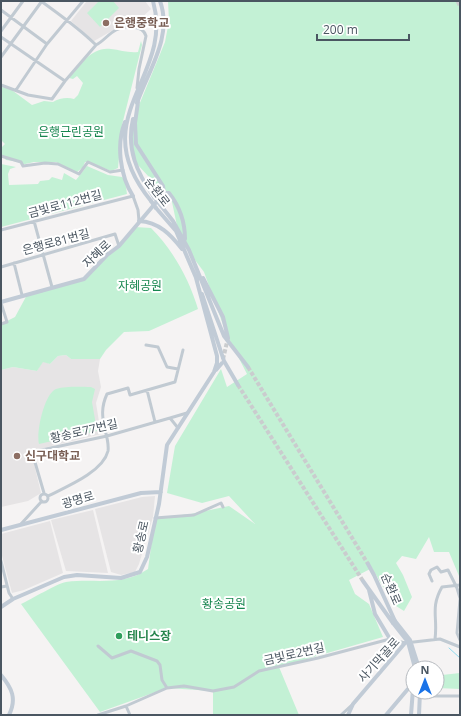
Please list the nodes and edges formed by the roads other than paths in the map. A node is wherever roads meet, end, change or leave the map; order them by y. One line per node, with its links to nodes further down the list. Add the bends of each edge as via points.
1 (23, 1): 7 (street)
2 (41, 1): 8 (street, via 61,17); 9 (street)
3 (83, 1): 8 (street)
4 (154, 1): 19 (main road, 순환로, via 156,40 152,56)
5 (160, 1): 21 (main road, 순환로, via 164,22 162,36 155,62)
6 (1, 10): 7 (street)
7 (11, 18): 9 (street); 10 (street)
8 (68, 19): 13 (street); 14 (street)
9 (23, 27): 12 (street); 13 (street)
10 (1, 31)
11 (1, 37): 12 (street)
12 (10, 43): 15 (street); 16 (street)
13 (47, 44): 16 (street)
14 (96, 44): 17 (street); 19 (street, via 117,29 135,27 145,32)
15 (1, 57)
16 (35, 60): 17 (street); 20 (street)
17 (65, 80): 20 (street, via 52,99)
18 (1, 85): 20 (street)
19 (137, 89): 22 (main road, 순환로)
20 (16, 90)
21 (138, 102): 25 (main road, via 136,144 162,185); 31 (main road, 순환로, bridge, via 132,124 131,150 137,169)
22 (129, 112): 24 (main road, via 121,138); 33 (main road, 순환로, bridge, via 125,134 127,157 133,177 176,231)
23 (1, 156): 24 (street, via 21,162 23,166 58,164 79,174 88,162 110,172)
24 (123, 170): 26 (main road)
25 (164, 193): 28 (main road, 자혜로); 31 (main road, via 170,193 178,207 185,230)
26 (133, 196): 27 (street, 금빛로112번길); 28 (street)
27 (34, 221): 29 (street, 금빛로112번길); 34 (street)
28 (139, 221): 32 (main road, 자혜로); 33 (main road, via 161,227)
29 (1, 230)
30 (102, 238): 32 (street, 은행로81번길, via 115,234); 34 (street, 은행로81번길); 35 (street)
31 (184, 241): 38 (main road, 순환로)
32 (119, 246): 35 (main road, 자혜로)
33 (185, 252): 39 (main road, 순환로)
34 (43, 255): 36 (street, 은행로81번길); 40 (street)
35 (107, 255): 40 (main road, 자혜로, via 84,279)
36 (14, 263): 37 (street, 은행로81번길); 41 (street)
37 (1, 267)
38 (197, 268): 44 (main road, via 224,317); 48 (main road, 순환로, via 221,332)
39 (196, 278): 50 (main road, via 217,356 218,363); 51 (main road, 순환로, via 224,361)
40 (52, 287): 41 (main road, 자혜로)
41 (22, 295): 42 (main road, 자혜로)
42 (1, 302): 43 (street, 자혜로, via 6,322)
43 (1, 324)
44 (228, 338)
45 (146, 345): 49 (street, via 158,347 167,367)
46 (183, 350): 49 (street)
47 (222, 363): 50 (main road, 황송로)
48 (248, 367)
49 (178, 369): 52 (street, via 175,382)
50 (214, 372): 53 (main road, 황송로)
51 (238, 385)
52 (147, 390): 55 (street); 57 (street, via 130,395 128,388 107,394 102,413)
53 (187, 414): 54 (street, 황송로77번길); 56 (main road, 황송로)
54 (170, 418): 55 (street, 황송로77번길); 56 (street)
55 (155, 422): 57 (street, 황송로77번길)
56 (178, 428): 58 (main road, 황송로, via 167,445)
57 (107, 436): 59 (street, 황송로77번길, via 32,452); 60 (street, via 108,451 96,470)
58 (161, 492): 63 (main road, 황송로); 64 (main road, 광명로, via 141,493)
59 (44, 494): 60 (street); 61 (street, via 40,497)
60 (48, 496): 61 (street, via 47,500)
61 (42, 501): 64 (street)
62 (223, 507): 63 (street, via 220,503 194,515)
63 (155, 518): 74 (main road, 황송로, via 147,557 140,572 121,578 77,575 64,577)
64 (22, 524): 65 (main road, 광명로)
65 (1, 530)
66 (1, 563): 71 (street)
67 (368, 564): 77 (main road, 순환로)
68 (363, 581): 73 (main road, 순환로)
69 (432, 581): 70 (street, via 430,572 437,567 441,572 448,570)
70 (458, 585): 75 (street); 79 (street, via 442,587 434,610 437,628)
71 (7, 586): 72 (street); 74 (street)
72 (1, 587)
73 (369, 590): 77 (main road, 순환로); 78 (main road, via 375,614)
74 (13, 599): 76 (main road, 황송로)
75 (460, 599): 80 (street, via 457,633)
76 (1, 607)
77 (394, 622): 85 (main road, bridge, via 410,640)
78 (390, 639): 82 (street, 금빛로2번길); 88 (street, 금빛로2번길, via 260,671 234,687 213,691 184,686)
79 (435, 639): 81 (street, 사기막골로); 84 (street, 사기막골로)
80 (460, 640)
81 (410, 642): 82 (street, 사기막골로); 86 (main road)
82 (405, 643): 95 (main road, 사기막골로)
83 (98, 646): 88 (street, via 112,658 131,652 157,661)
84 (460, 647)
85 (415, 660)
86 (415, 660)
87 (1, 675): 97 (main road, via 13,692 14,700)
88 (167, 688): 96 (street, 금빛로2번길)
89 (405, 692): 102 (main road)
90 (445, 695): 91 (street)
91 (460, 696)
92 (413, 700): 103 (main road)
93 (414, 700): 103 (main road)
94 (419, 700): 104 (main road)
95 (353, 704): 100 (street); 101 (main road, 사기막골로)
96 (126, 706): 98 (street, 금빛로2번길); 99 (street)
97 (9, 715)
98 (98, 715)
99 (130, 715)
100 (341, 715)
101 (348, 715)
102 (386, 715)
103 (412, 715)
104 (418, 715)

